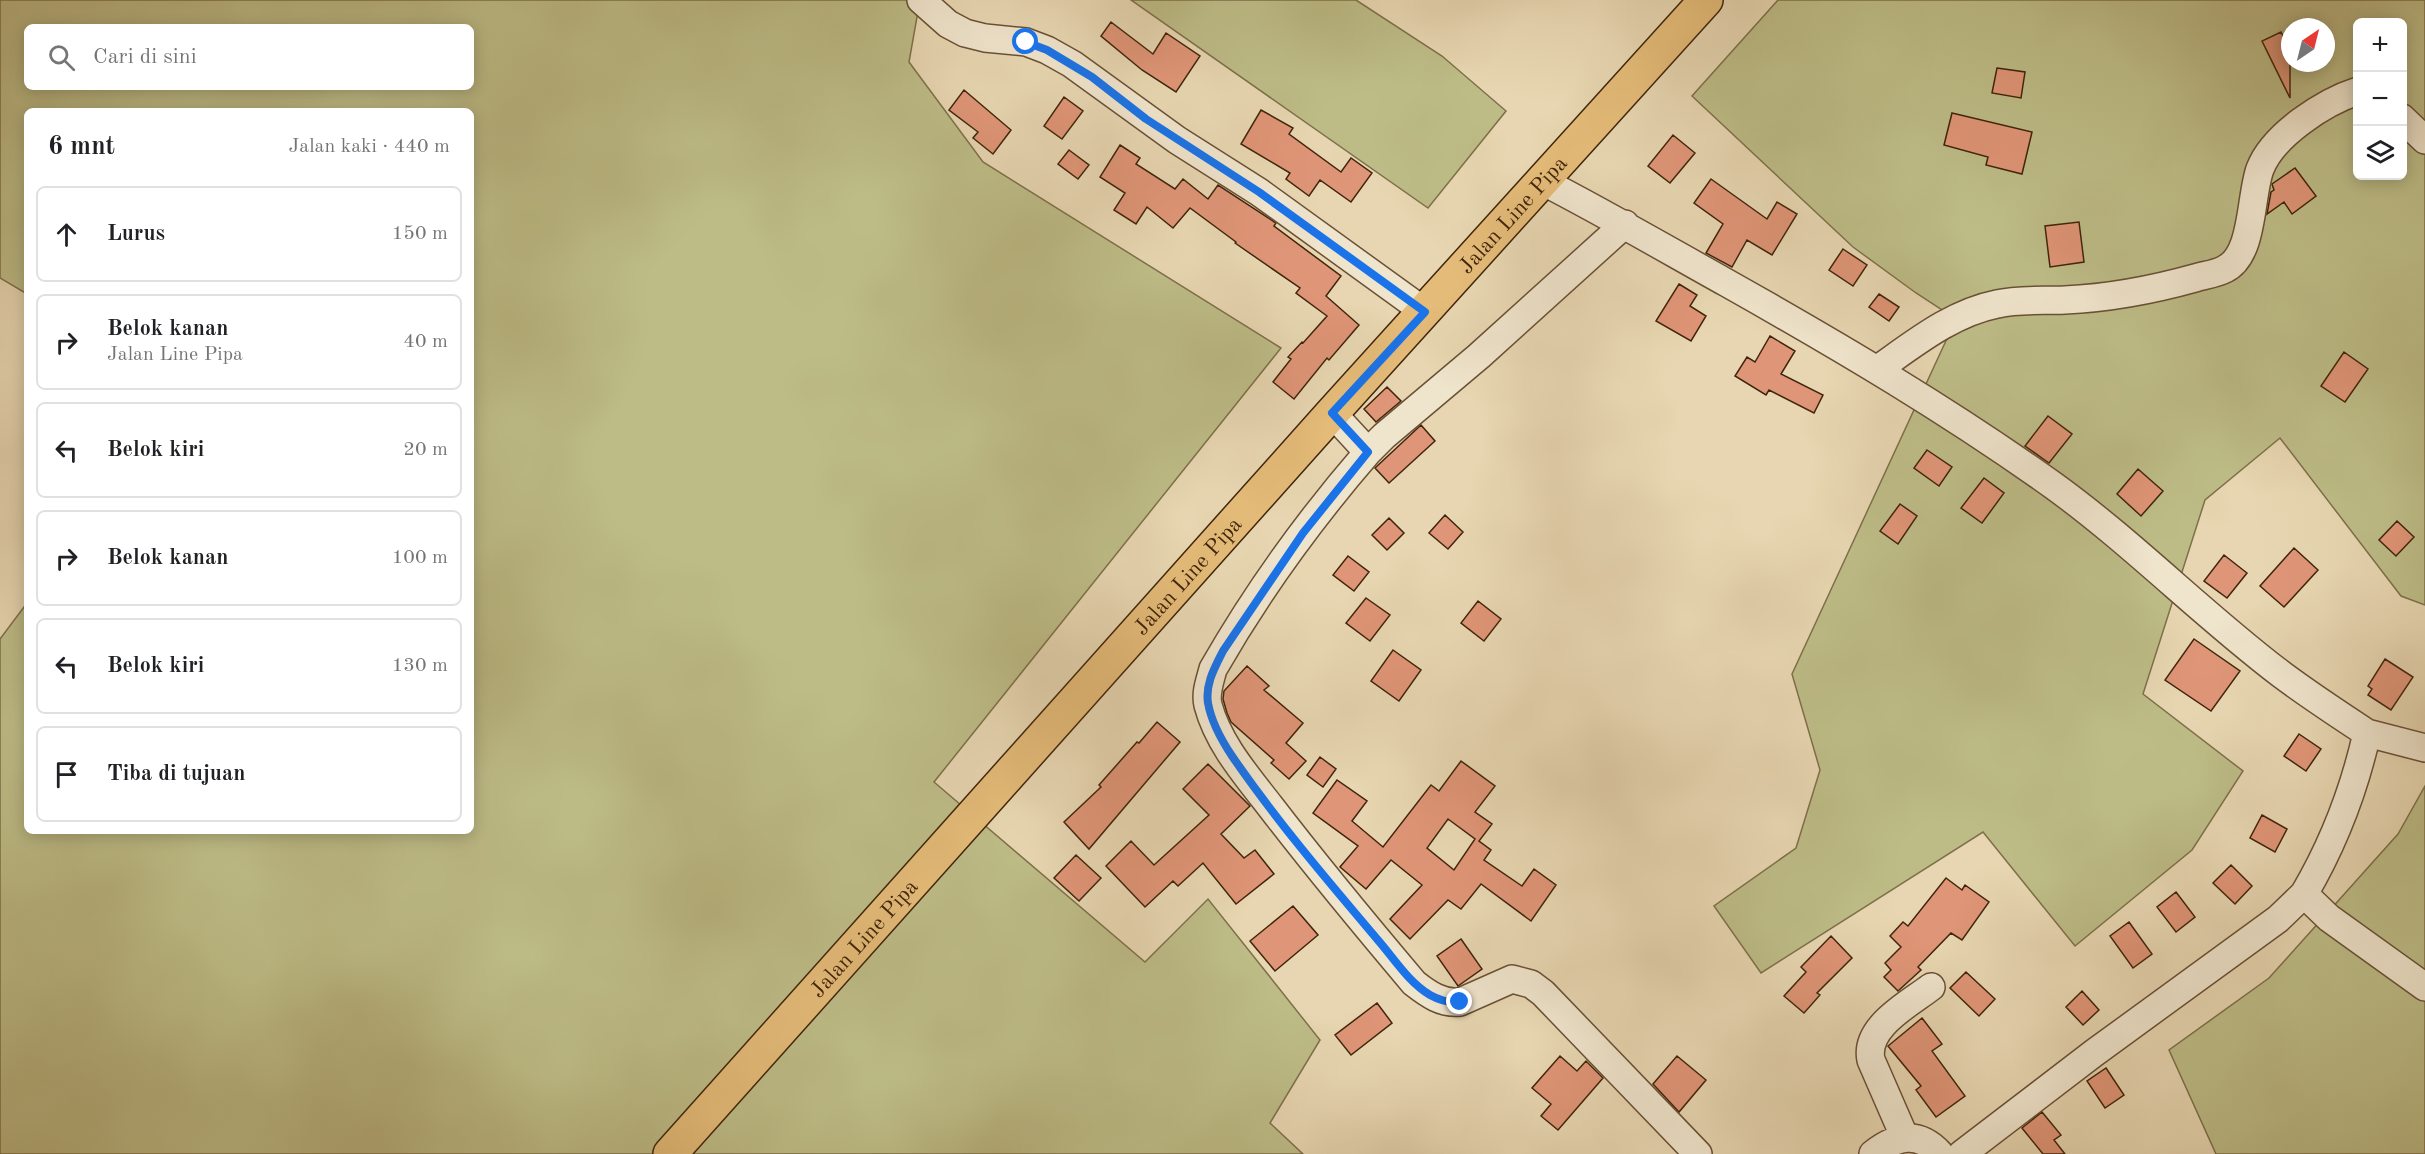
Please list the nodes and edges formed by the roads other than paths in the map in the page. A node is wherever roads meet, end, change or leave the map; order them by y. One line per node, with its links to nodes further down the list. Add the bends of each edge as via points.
1 (921, 0): 8 (street, via 965,33 1026,42 1072,64)
2 (1706, 0): 6 (main road, Jalan Line Pipa)
3 (2353, 93): 9 (street, via 2298,124 2276,144 2261,168 2244,245 2228,268 2099,298 1996,304 1940,327)
4 (2407, 122): 5 (street)
5 (2425, 140)
6 (1544, 182): 7 (street); 8 (main road, Jalan Line Pipa)
7 (1625, 224): 9 (street); 11 (street)
8 (1425, 312): 10 (main road, Jalan Line Pipa)
9 (1878, 369): 12 (street, via 2054,486 2280,673)
10 (1332, 413): 11 (street); 18 (main road, Jalan Line Pipa)
11 (1368, 452): 19 (street, via 1303,533 1223,651 1208,687 1211,715 1232,755 1284,824 1414,983 1431,996 1451,1003 1512,979 1531,984)
12 (2367, 734): 13 (street); 14 (street, via 2343,818)
13 (2425, 748)
14 (2304, 894): 16 (street, via 2329,918); 22 (street, via 2278,919)
15 (1931, 987): 17 (street, via 1879,1029 1869,1047)
16 (2425, 987)
17 (1905, 1138): 20 (street, via 1888,1142); 21 (street, via 1923,1141)
18 (670, 1154)
19 (1698, 1154)
20 (1873, 1154)
21 (1940, 1154)
22 (1962, 1154)

